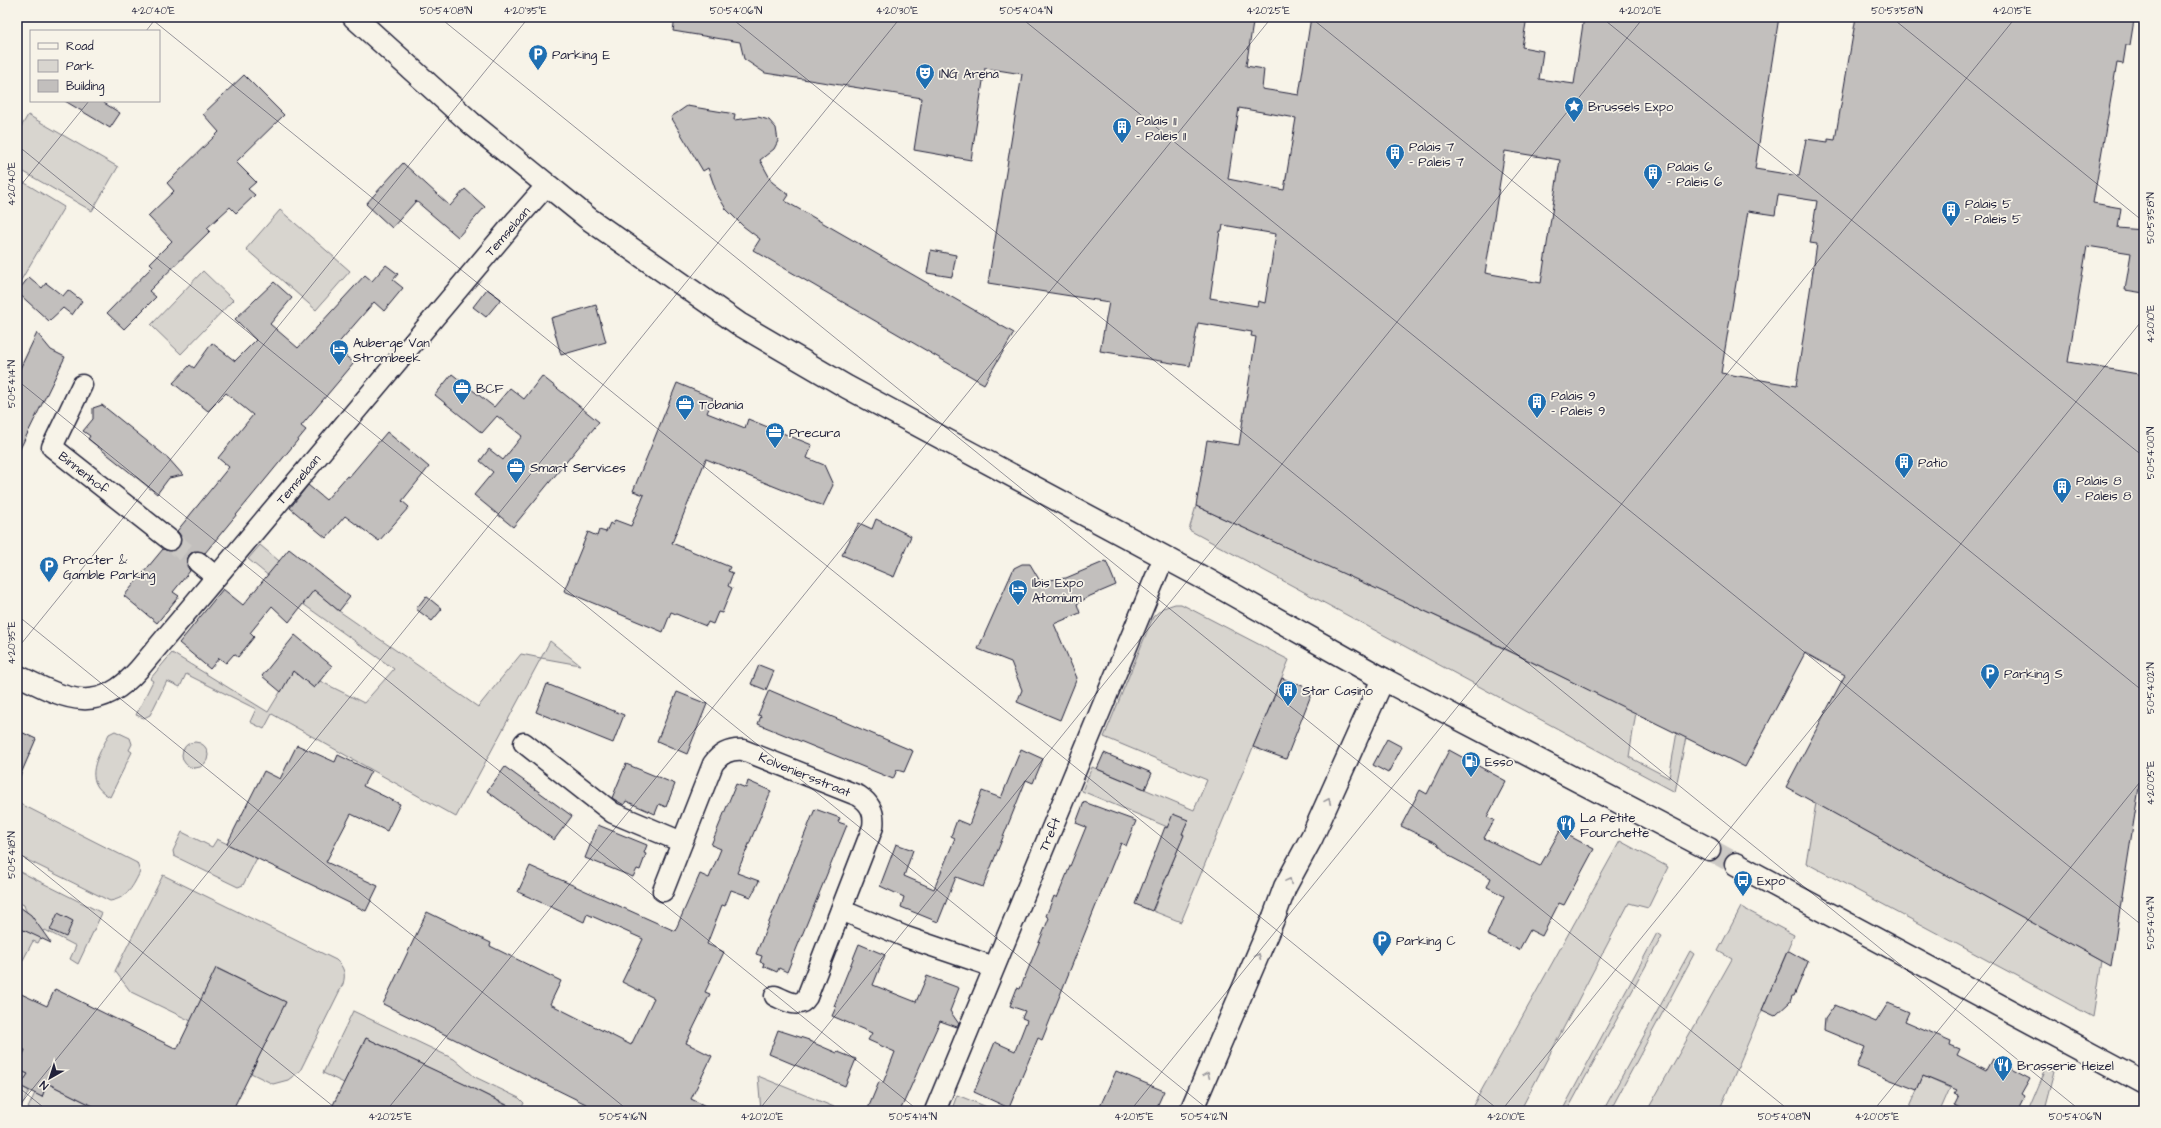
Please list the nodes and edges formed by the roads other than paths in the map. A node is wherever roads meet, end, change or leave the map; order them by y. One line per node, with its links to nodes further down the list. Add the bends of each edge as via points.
1 (354, 17): 2 (main road, via 433,91)
2 (547, 185): 5 (main road, via 589,219 739,324 961,449); 7 (street, Temselaan)
3 (82, 385): 4 (street, Binnenhof, via 52,447)
4 (170, 540)
5 (1164, 557): 9 (main road); 16 (street, Treft)
6 (198, 562): 7 (street)
7 (215, 576): 8 (street, Temselaan, via 131,678 109,694 89,700 68,697)
8 (17, 675)
9 (1383, 679): 12 (main road); 20 (main road, one-way to 9, via 1286,887 1312,837)
10 (524, 743): 11 (street, via 612,813)
11 (682, 842): 14 (street, Kolveniersstraat); 15 (street, Kolveniersstraat, via 713,764 719,757 734,749 743,750 859,796 871,808 873,828)
12 (1709, 849)
13 (1736, 864): 18 (main road)
14 (663, 891)
15 (841, 910): 16 (street, via 906,937); 17 (street, Kolveniersstraat, via 805,1000 794,1004)
16 (994, 967): 19 (street, Treft)
17 (775, 996)
18 (2144, 1083)
19 (935, 1111)
20 (1191, 1111)

